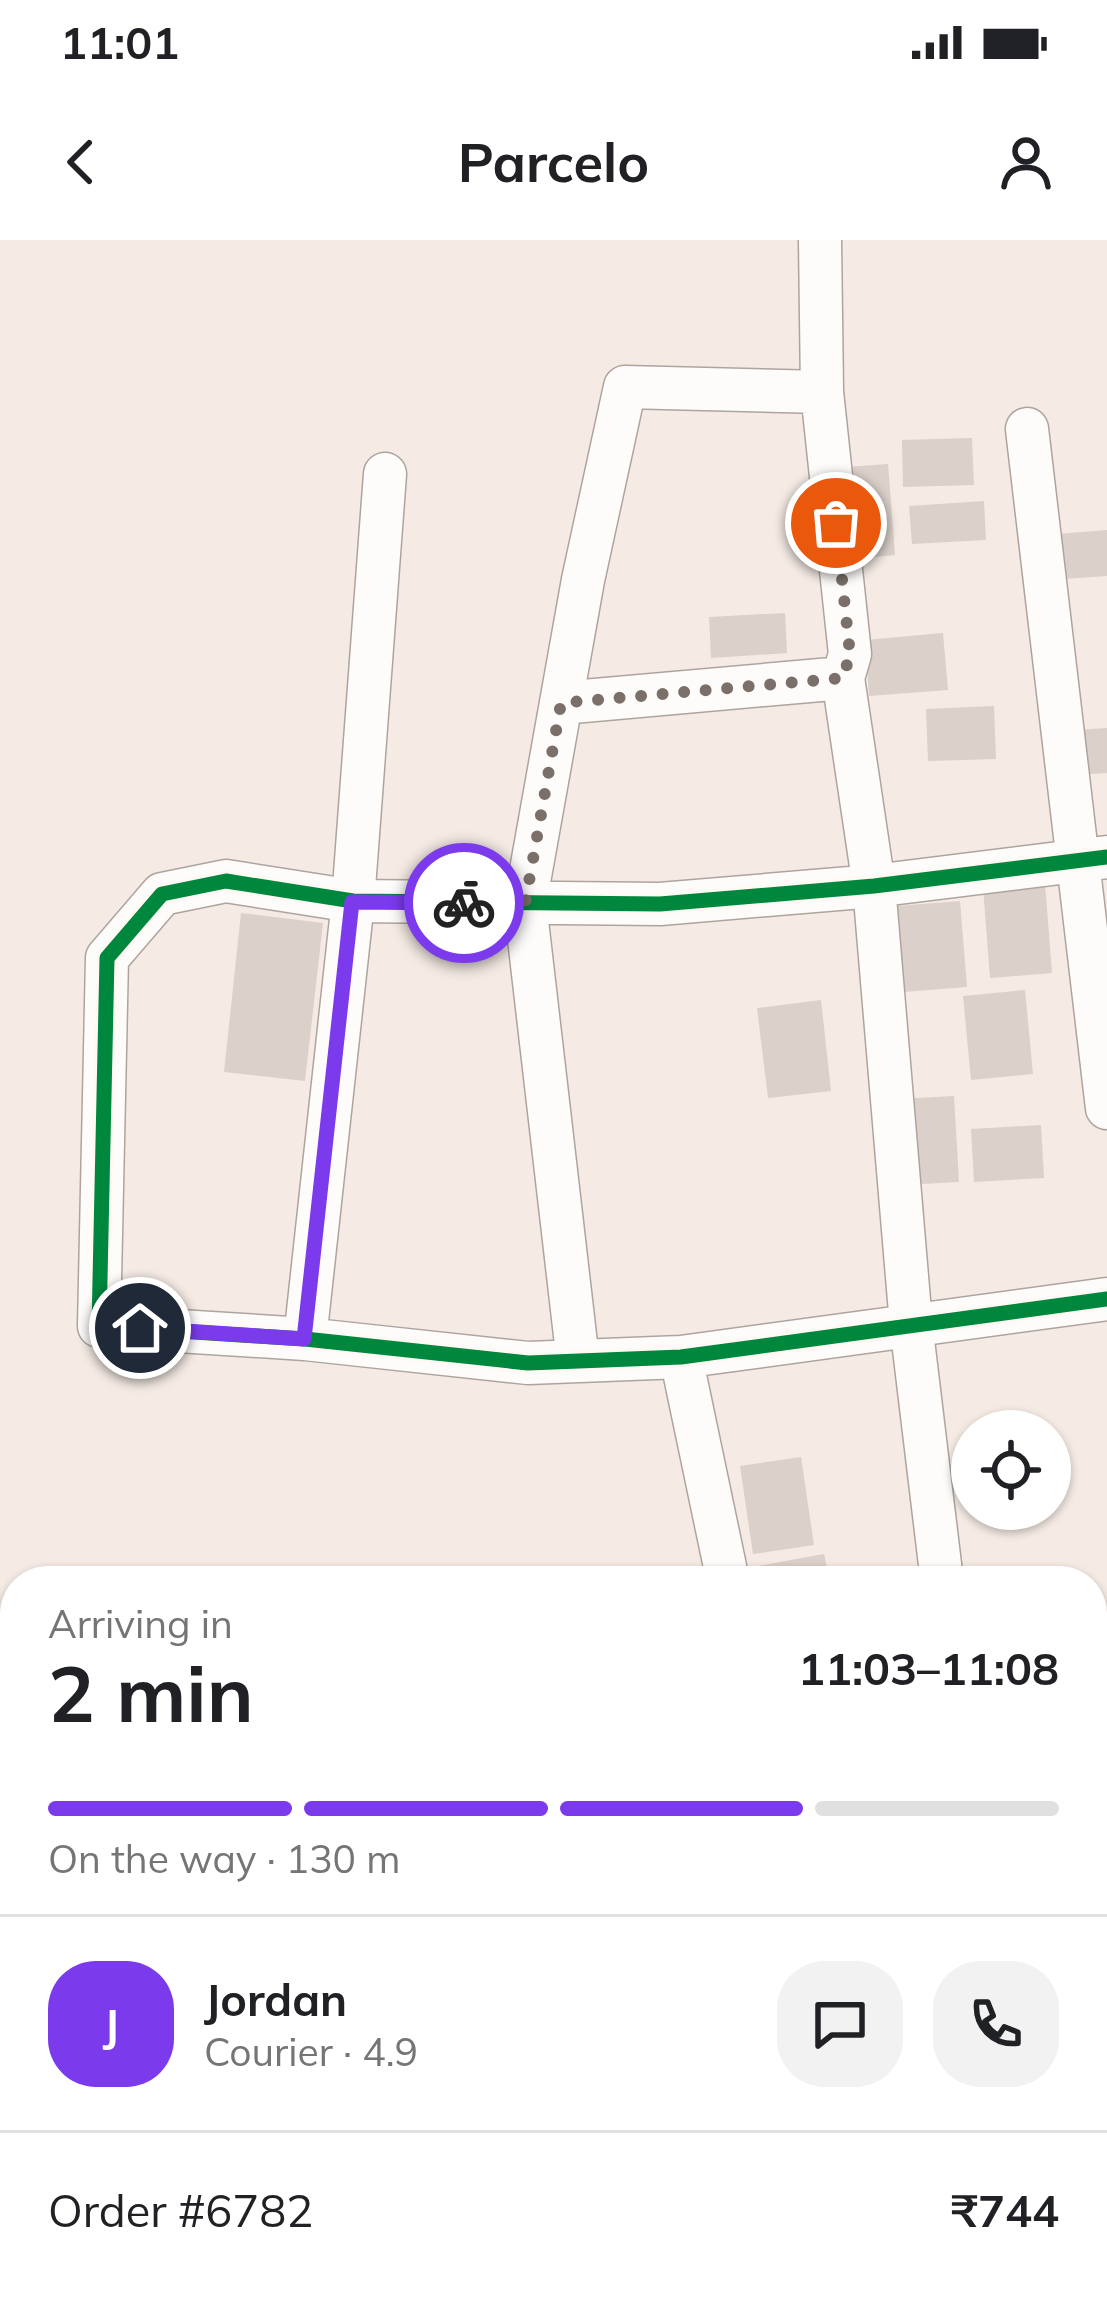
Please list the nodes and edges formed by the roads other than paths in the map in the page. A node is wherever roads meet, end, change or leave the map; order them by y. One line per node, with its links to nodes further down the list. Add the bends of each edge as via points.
1 (820, 240): 2 (street)
2 (822, 392): 5 (street, via 850,654); 6 (street, via 625,387)
3 (1027, 429): 7 (street)
4 (385, 474): 9 (street)
5 (843, 678): 6 (street); 8 (street)
6 (561, 703): 10 (street)
7 (1093, 859): 8 (street); 11 (street)
8 (874, 886): 10 (street, via 660,904); 13 (street)
9 (352, 902): 10 (street); 14 (street); 14 (street, via 226,881 162,894 106,958 99,1326)
10 (525, 904): 16 (street)
11 (1107, 1108)
12 (1107, 1299): 13 (street)
13 (911, 1324): 15 (street); 18 (street)
14 (304, 1339): 16 (street)
15 (681, 1357): 16 (street); 17 (street)
16 (578, 1361)
17 (725, 1566)
18 (940, 1566)

